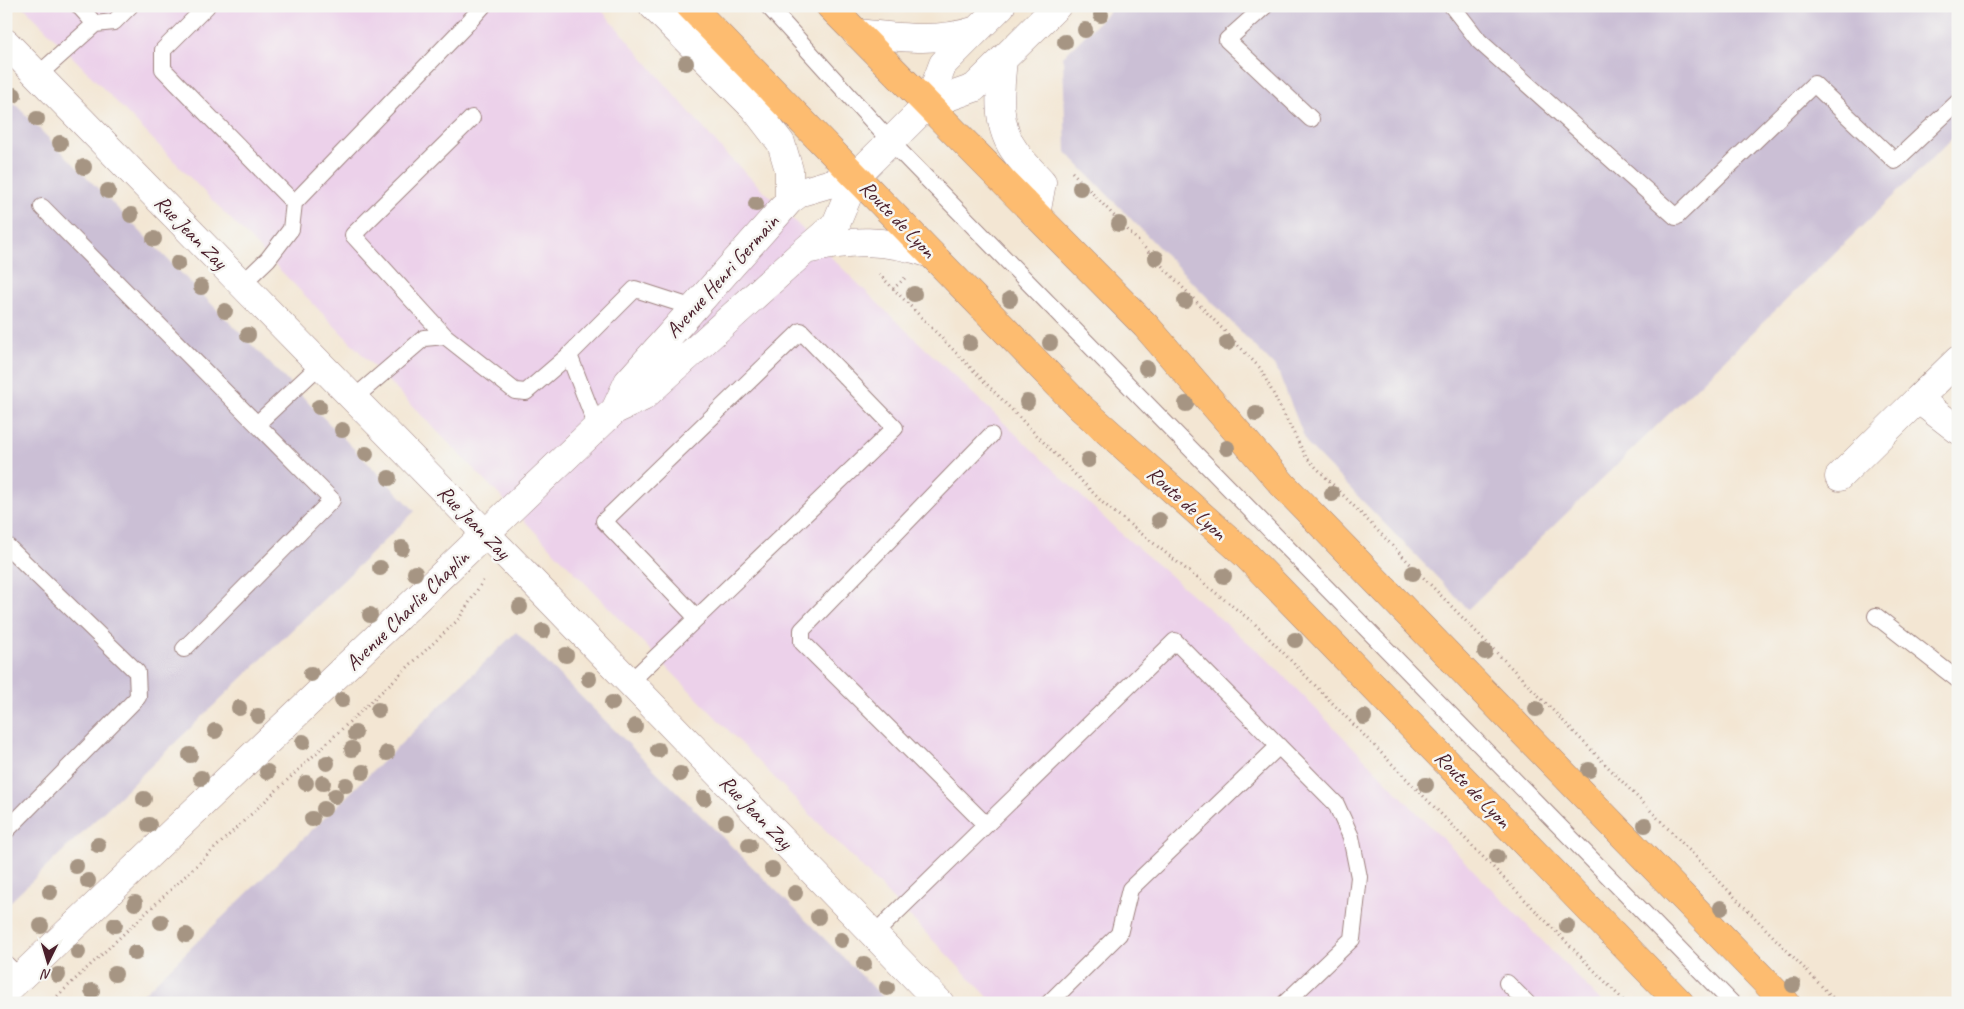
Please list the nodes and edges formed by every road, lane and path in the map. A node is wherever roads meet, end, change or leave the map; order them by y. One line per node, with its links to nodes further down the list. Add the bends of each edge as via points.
1 (79, 6): 13 (lane)
2 (130, 6): 13 (lane, via 114,22)
3 (206, 6): 27 (lane, via 163,50 163,69)
4 (483, 6): 27 (lane)
5 (653, 6): 26 (street, via 754,108 781,143 789,170)
6 (690, 6): 25 (main road, Route de Lyon)
7 (768, 6): 23 (lane)
8 (830, 6): 15 (main road)
9 (1001, 6): 14 (street, Avenue Henri Germain)
10 (1057, 6): 17 (street, Avenue Henri Germain)
11 (1264, 6): 22 (lane, via 1227,40)
12 (1452, 6): 19 (lane, via 1479,41 1676,217 1814,84 1895,161)
13 (95, 24): 18 (lane)
14 (977, 30): 15 (street, via 962,35 920,39); 20 (street, Avenue Henri Germain, via 943,64)
15 (856, 33): 20 (main road)
16 (6, 43): 18 (street, Rue Jean Zay)
17 (1003, 59): 20 (street, Avenue Henri Germain, via 974,88); 29 (street, via 999,94 1002,127 1015,152 1042,182)
18 (38, 76): 33 (street, Rue Jean Zay)
19 (1958, 102)
20 (928, 104): 23 (street, Avenue Henri Germain); 29 (main road)
21 (472, 118): 35 (lane, via 353,235)
22 (1311, 119)
23 (890, 142): 25 (street, Avenue Henri Germain); 66 (lane)
24 (1068, 168): 68 (path, via 1260,368 1306,457)
25 (856, 176): 26 (street, Avenue Henri Germain, via 800,192); 31 (street, Avenue Henri Germain, via 836,224); 32 (main road, Route de Lyon)
26 (789, 201): 34 (street, Avenue Henri Germain)
27 (294, 202): 33 (lane, via 291,229 268,259)
28 (42, 206): 42 (lane)
29 (1036, 215): 67 (main road, via 1146,326 1283,484)
30 (852, 243): 31 (street, via 834,243); 32 (street, via 904,245); 64 (path, via 893,290 1103,503 1255,624)
31 (805, 250): 41 (street, Avenue Henri Germain, via 643,397)
32 (931, 254): 65 (main road, Route de Lyon, via 1080,407 1246,555)
33 (242, 284): 38 (street, Rue Jean Zay)
34 (694, 308): 36 (lane, via 635,289); 41 (street, Avenue Henri Germain, via 628,382)
35 (445, 336): 36 (lane, via 515,391 526,392); 39 (lane, via 424,338)
36 (568, 355): 41 (lane)
37 (1958, 360): 40 (street)
38 (320, 364): 39 (street, Rue Jean Zay); 42 (lane)
39 (354, 398): 46 (street, Rue Jean Zay)
40 (1918, 399): 43 (street); 45 (street)
41 (606, 419): 46 (street, Avenue Henri Germain)
42 (257, 424): 50 (lane, via 332,500)
43 (1958, 430)
44 (991, 435): 54 (lane, via 802,630 802,642)
45 (1839, 477)
46 (486, 534): 52 (street, Rue Jean Zay); 57 (street, Avenue Charlie Chaplin); 59 (path, Avenue Charlie Chaplin, via 485,580 458,620)
47 (6, 545): 55 (lane, via 137,672 138,697)
48 (1876, 616): 51 (lane)
49 (697, 618): 49 (lane, via 894,428 801,331 604,521); 52 (lane)
50 (184, 649)
51 (1958, 680)
52 (630, 682): 56 (street, Rue Jean Zay)
53 (1279, 746): 54 (lane, via 1175,641); 61 (lane, via 1130,889 1119,934); 62 (lane, via 1336,804 1351,837 1359,877 1352,939)
54 (986, 825): 56 (lane)
55 (6, 831)
56 (874, 934): 60 (street, Rue Jean Zay)
57 (11, 977)
58 (1507, 983): 63 (lane)
59 (50, 1003)
60 (940, 1003)
61 (1049, 1003)
62 (1285, 1003)
63 (1527, 1003)
64 (1626, 1003)
65 (1680, 1003)
66 (1732, 1003)
67 (1786, 1003)
68 (1838, 1003)

